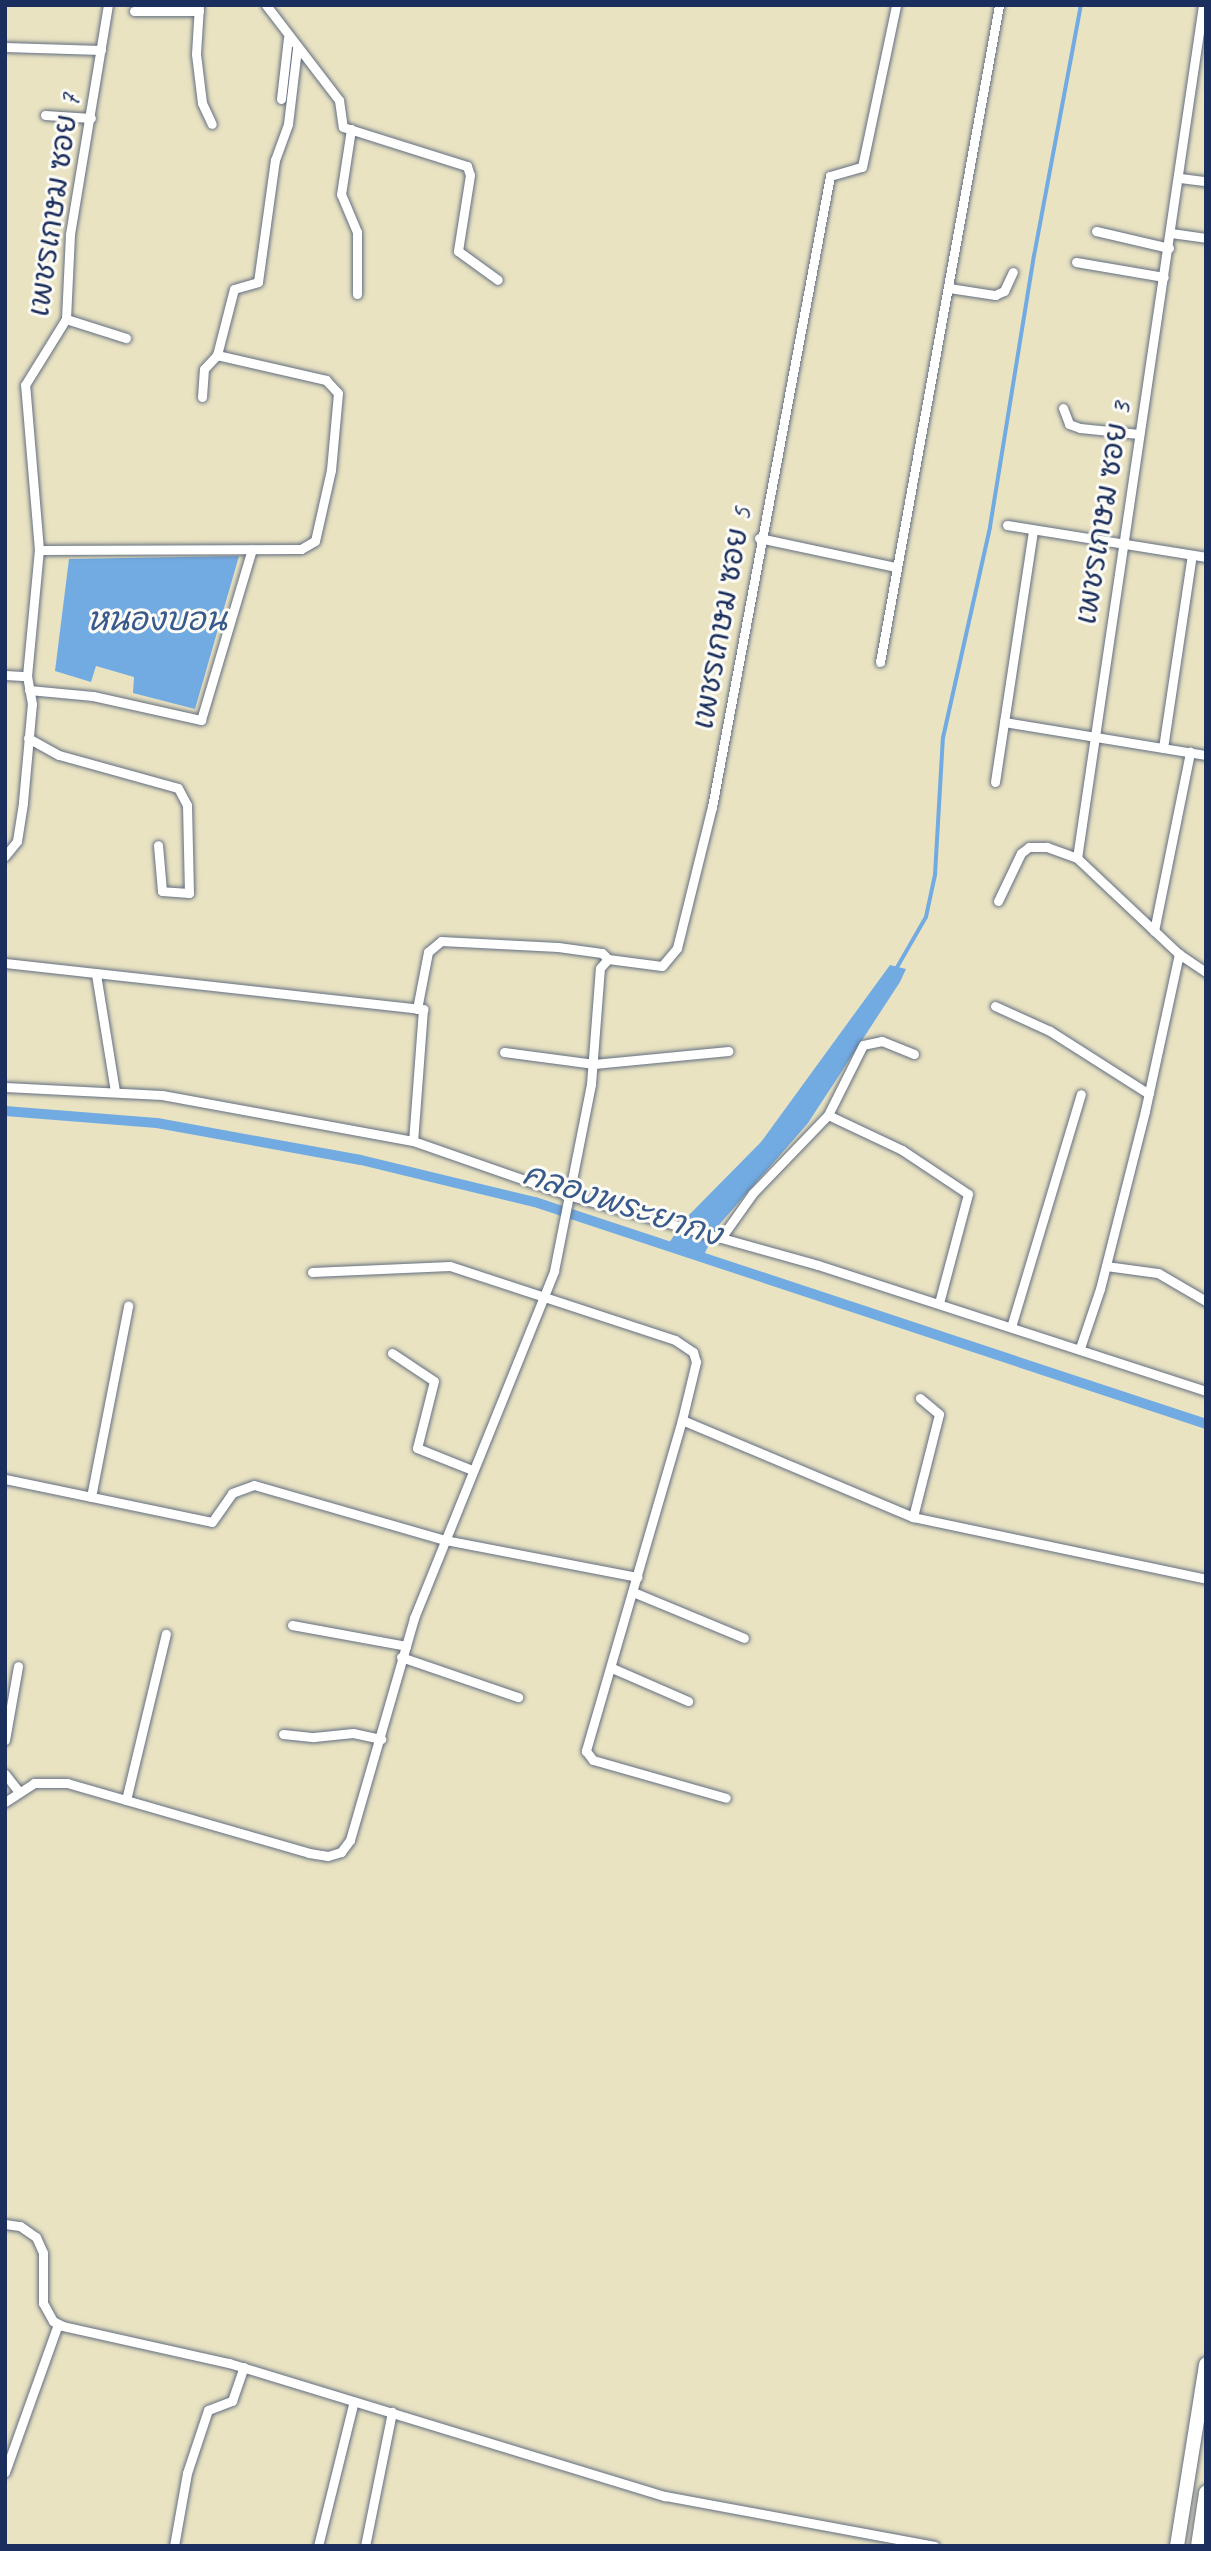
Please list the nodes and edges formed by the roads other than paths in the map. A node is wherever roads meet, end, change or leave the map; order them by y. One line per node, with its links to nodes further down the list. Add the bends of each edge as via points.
1 (108, 5): 11 (street, เพชรเกษม ซอย 7)
2 (266, 5): 8 (street)
3 (896, 5): 37 (street, เพชรเกษม ซอย 5, via 862,167 830,176)
4 (999, 5): 27 (street)
5 (1203, 5): 17 (street, เพชรเกษม ซอย 3)
6 (199, 8): 7 (street); 15 (street, via 196,54 202,103)
7 (135, 11)
8 (288, 38): 10 (street); 12 (street)
9 (5, 47): 11 (street)
10 (297, 49): 16 (street, via 340,100); 31 (street, via 288,124 275,160 258,282 234,289)
11 (101, 50): 14 (street, เพชรเกษม ซอย 7)
12 (281, 99)
13 (45, 115): 14 (street)
14 (91, 118): 29 (street, เพชรเกษม ซอย 7, via 69,234)
15 (212, 124)
16 (347, 128): 26 (street, via 467,166 470,175 458,251); 28 (street, via 341,194 357,232)
17 (1180, 178): 18 (street); 20 (street, เพชรเกษม ซอย 3)
18 (1206, 181)
19 (1096, 231): 22 (street)
20 (1171, 233): 21 (street); 22 (street, เพชรเกษม ซอย 3)
21 (1206, 238)
22 (1169, 248): 25 (street, เพชรเกษม ซอย 3)
23 (1076, 262): 25 (street)
24 (1013, 272): 27 (street, via 1004,291 995,295)
25 (1164, 277): 34 (street, เพชรเกษม ซอย 3)
26 (498, 280)
27 (949, 288): 43 (street)
28 (357, 294)
29 (66, 319): 30 (street); 40 (street, เพชรเกษม ซอย 7, via 25,385)
30 (126, 338)
31 (217, 355): 32 (street, via 204,369); 39 (street, via 320,378 338,393 319,534 301,549)
32 (202, 397)
33 (1063, 408): 34 (street, via 1069,424 1080,428)
34 (1139, 434): 38 (street, เพชรเกษม ซอย 3)
35 (1006, 525): 36 (street)
36 (1033, 530): 38 (street); 48 (street)
37 (759, 538): 43 (street); 61 (street, เพชรเกษม ซอย 5, via 712,807 677,948 668,961 654,968)
38 (1121, 543): 41 (street); 49 (street, เพชรเกษม ซอย 3)
39 (252, 549): 40 (street); 47 (street, via 201,720 93,696)
40 (39, 550): 46 (street, เพชรเกษม ซอย 7)
41 (1192, 555): 42 (street); 51 (street)
42 (1206, 557)
43 (895, 567): 44 (street)
44 (880, 662)
45 (5, 675): 46 (street)
46 (27, 676): 47 (street, เพชรเกษม ซอย 7)
47 (29, 690): 50 (street, เพชรเกษม ซอย 7)
48 (1004, 722): 49 (street); 54 (street)
49 (1094, 737): 51 (street); 57 (street, เพชรเกษม ซอย 3)
50 (29, 738): 55 (street, via 59,755 178,788 187,805 189,893 162,891); 56 (street, เพชรเกษม ซอย 7, via 17,841)
51 (1163, 748): 52 (street)
52 (1190, 752): 53 (street); 59 (street)
53 (1206, 755)
54 (995, 782)
55 (158, 845)
56 (5, 856)
57 (1077, 858): 58 (street, via 1029,846 1021,853); 59 (street)
58 (998, 901)
59 (1154, 931): 60 (street)
60 (1179, 954): 63 (street); 74 (street)
61 (608, 959): 66 (street, via 602,953 558,947 441,941 428,952); 70 (street, via 597,979)
62 (5, 963): 64 (street)
63 (1206, 972)
64 (96, 974): 66 (street); 72 (street)
65 (995, 1006): 74 (street, via 1050,1031)
66 (417, 1009): 76 (street, via 423,1009)
67 (728, 1051): 70 (street)
68 (504, 1052): 70 (street)
69 (914, 1054): 75 (street, via 882,1041 863,1045)
70 (594, 1064): 77 (street)
71 (5, 1087): 72 (street)
72 (115, 1091): 76 (street, via 194,1100)
73 (1081, 1094): 85 (street)
74 (1149, 1094): 79 (street)
75 (828, 1115): 78 (street, via 753,1193); 83 (street, via 902,1150 968,1194)
76 (413, 1141): 77 (street)
77 (570, 1199): 78 (street); 81 (street)
78 (720, 1238): 83 (street)
79 (1106, 1266): 82 (street, via 1158,1273); 86 (street)
80 (313, 1272): 81 (street, via 450,1266)
81 (543, 1296): 90 (street, via 675,1340 693,1352 696,1362); 91 (street)
82 (1206, 1301)
83 (939, 1303): 85 (street)
84 (128, 1306): 93 (street)
85 (1011, 1327): 86 (street)
86 (1080, 1348): 88 (street)
87 (392, 1353): 91 (street, via 435,1381 417,1448)
88 (1206, 1391)
89 (920, 1398): 94 (street, via 939,1414)
90 (682, 1420): 94 (street); 96 (street)
91 (472, 1470): 95 (street)
92 (5, 1479): 93 (street)
93 (91, 1497): 95 (street, via 212,1522 232,1493 254,1485)
94 (913, 1517): 97 (street)
95 (445, 1540): 96 (street); 102 (street)
96 (637, 1577): 98 (street)
97 (1206, 1579)
98 (633, 1592): 101 (street); 105 (street)
99 (292, 1625): 102 (street)
100 (166, 1634): 115 (street)
101 (744, 1638)
102 (406, 1646): 103 (street)
103 (401, 1657): 106 (street); 110 (street)
104 (18, 1666): 108 (street)
105 (612, 1668): 107 (street); 114 (street, via 588,1757)
106 (518, 1697)
107 (688, 1701)
108 (6, 1723): 111 (street)
109 (283, 1734): 110 (street, via 353,1733)
110 (381, 1739): 115 (street, via 349,1840 341,1852 328,1856)
111 (5, 1740)
112 (5, 1774): 113 (street)
113 (19, 1792): 115 (street, via 34,1783 67,1783); 116 (street)
114 (726, 1797)
115 (126, 1800)
116 (5, 1802)
117 (5, 2224): 118 (street, via 20,2226 36,2236 43,2253 43,2303)
118 (58, 2324): 120 (street); 123 (street)
119 (1206, 2364): 129 (main road)
120 (244, 2367): 121 (street); 125 (street, via 232,2401 208,2410 187,2473)
121 (354, 2401): 122 (street); 126 (street)
122 (392, 2412): 127 (street); 128 (street, via 665,2496)
123 (5, 2472)
124 (1206, 2493): 130 (main road)
125 (174, 2546)
126 (318, 2546)
127 (365, 2546)
128 (934, 2546)
129 (1177, 2546)
130 (1198, 2546)

